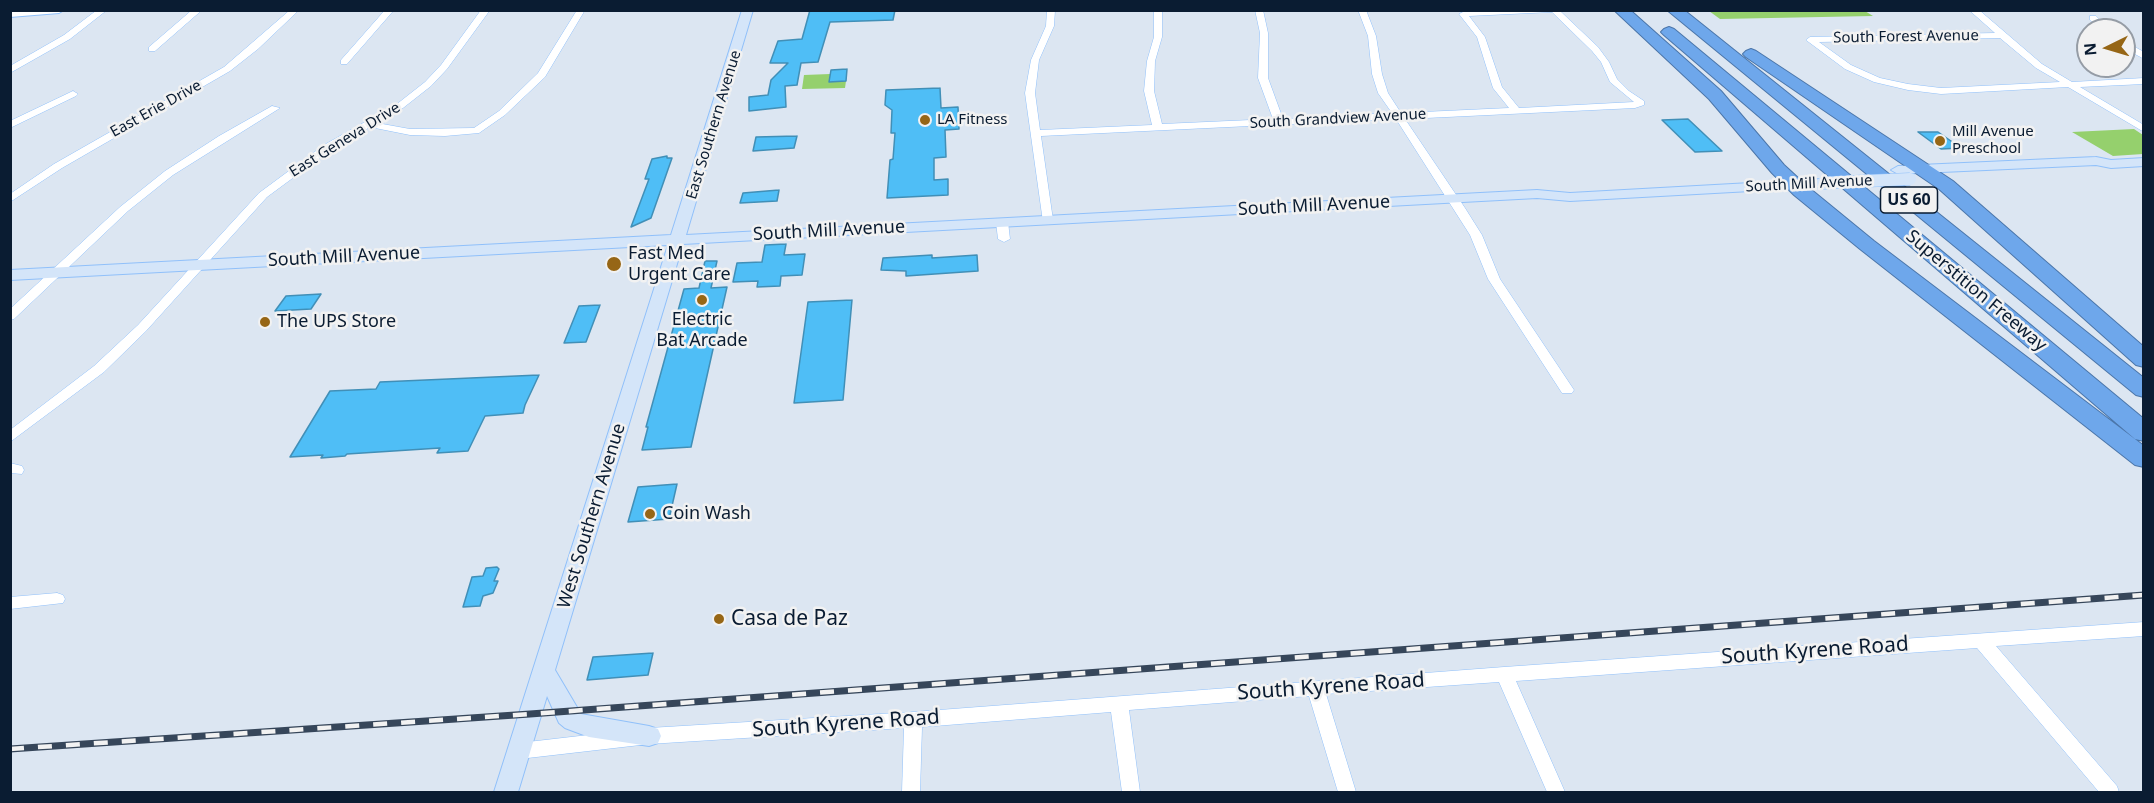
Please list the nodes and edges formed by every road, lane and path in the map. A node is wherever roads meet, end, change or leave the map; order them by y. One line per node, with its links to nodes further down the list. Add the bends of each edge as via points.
1 (103, 10): 23 (street, via 67,38)
2 (198, 10): 21 (street)
3 (295, 10): 40 (street, East Erie Drive, via 227,69 68,160)
4 (390, 10): 22 (street)
5 (486, 10): 31 (street, East Geneva Drive, via 428,84)
6 (581, 10): 31 (street, via 542,75 502,113 476,131 410,132)
7 (748, 10): 43 (main road, East Southern Avenue)
8 (1051, 10): 35 (street, via 1050,26 1035,60 1030,85)
9 (1158, 10): 33 (street, via 1149,91)
10 (1259, 10): 30 (street, via 1264,33 1263,78)
11 (1362, 10): 29 (street, via 1372,36 1381,86)
12 (1553, 10): 28 (street, via 1463,14 1481,37 1498,88); 28 (street, South Grandview Avenue, via 1595,49 1613,80 1641,103)
13 (1622, 10): 38 (highway)
14 (1643, 10): 52 (highway, Superstition Freeway / US 60)
15 (1674, 10): 51 (highway, Superstition Freeway / US 60)
16 (1692, 10): 37 (highway)
17 (1972, 10): 20 (street)
18 (12, 11): 19 (street)
19 (57, 11)
20 (2002, 35): 25 (street); 25 (street, South Forest Avenue, via 1810,40 1848,68 1908,87 1941,91)
21 (152, 49)
22 (344, 62)
23 (10, 70)
24 (2144, 81): 25 (street)
25 (2069, 85): 34 (street)
26 (73, 94): 32 (street)
27 (275, 108): 46 (street, via 169,173 124,209)
28 (1516, 110): 29 (street, South Grandview Avenue)
29 (1398, 116): 30 (street, South Grandview Avenue); 39 (street)
30 (1279, 122): 33 (street, South Grandview Avenue)
31 (368, 124): 45 (street, East Geneva Drive, via 328,147 263,195)
32 (10, 125)
33 (1158, 128): 35 (street, South Grandview Avenue)
34 (2144, 129)
35 (1035, 133): 41 (street)
36 (2144, 162): 37 (main road, South Mill Avenue, via 2111,164 2106,170)
37 (1917, 174): 38 (main road, South Mill Avenue, bridge); 49 (highway)
38 (1803, 179): 39 (main road, South Mill Avenue, via 1570,197 1540,194); 54 (highway, via 1867,245)
39 (1454, 198): 41 (main road, South Mill Avenue); 50 (street, via 1476,235 1494,279)
40 (10, 199)
41 (1047, 220): 42 (main road, South Mill Avenue)
42 (1002, 222): 43 (main road, South Mill Avenue); 44 (street)
43 (679, 239): 45 (main road, South Mill Avenue); 59 (main road, West Southern Avenue)
44 (1004, 239)
45 (200, 265): 46 (main road, South Mill Avenue); 53 (street, East Geneva Drive, via 99,369)
46 (59, 272): 47 (main road, South Mill Avenue); 48 (street)
47 (10, 275)
48 (10, 316)
49 (2144, 360)
50 (1566, 390)
51 (2144, 390)
52 (2144, 433)
53 (10, 437)
54 (2144, 459)
55 (57, 599): 56 (street)
56 (10, 603)
57 (2144, 629): 58 (street, South Kyrene Road)
58 (1980, 639): 60 (street, South Kyrene Road); 71 (street)
59 (544, 672): 64 (main road, via 573,721); 65 (main road, West Southern Avenue)
60 (1504, 674): 61 (street, South Kyrene Road); 70 (street)
61 (1315, 688): 62 (street, South Kyrene Road); 69 (street)
62 (1119, 704): 63 (street, South Kyrene Road); 68 (street)
63 (913, 720): 64 (street, South Kyrene Road); 67 (street)
64 (649, 736): 65 (street, South Kyrene Road)
65 (519, 751): 66 (main road, West Southern Avenue)
66 (506, 792)
67 (910, 792)
68 (1131, 792)
69 (1347, 792)
70 (1556, 792)
71 (2110, 792)

